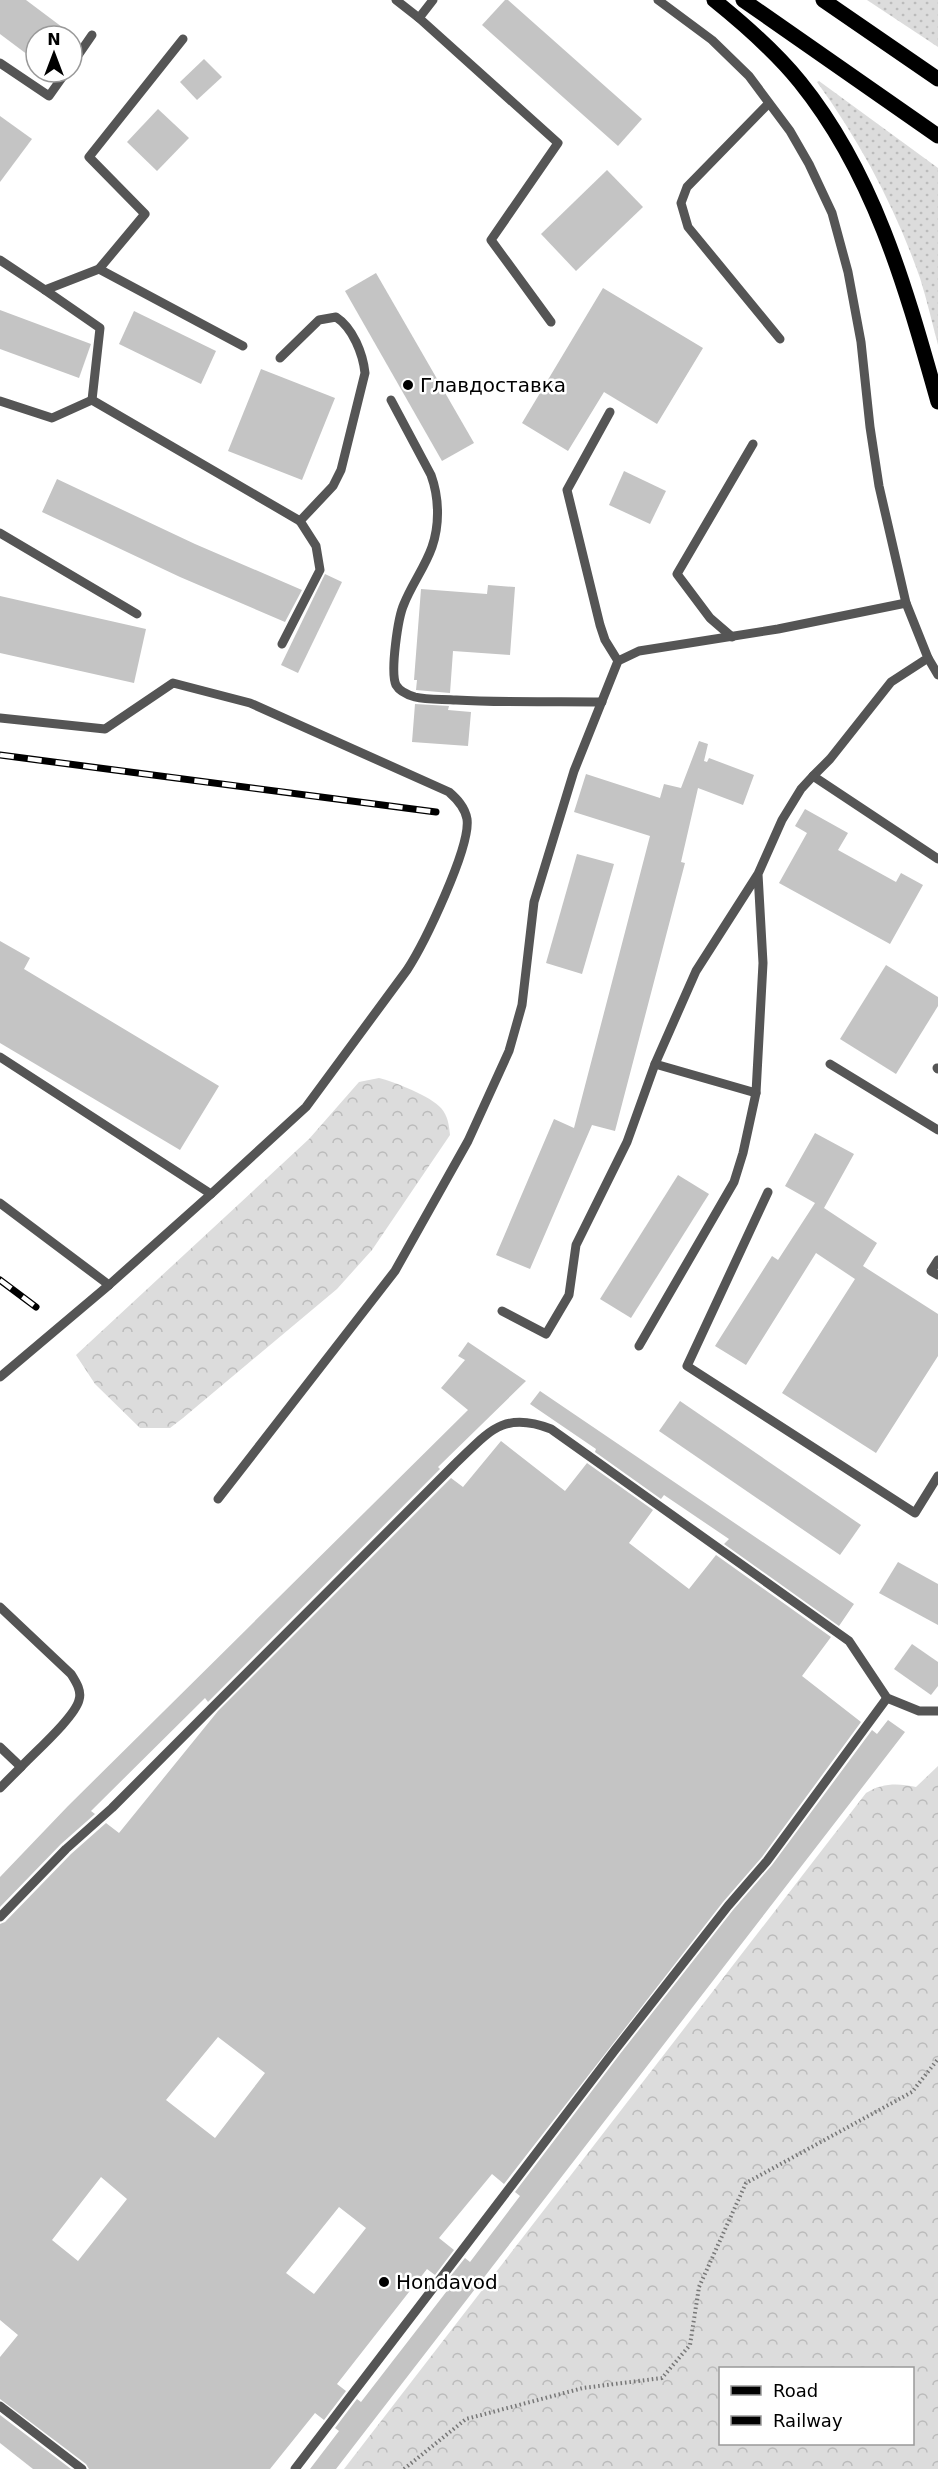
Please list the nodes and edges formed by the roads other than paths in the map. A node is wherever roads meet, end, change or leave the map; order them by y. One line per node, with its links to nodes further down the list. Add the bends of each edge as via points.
1 (396, 0): 7 (lane)
2 (433, 0): 7 (lane)
3 (658, 0): 16 (lane, via 712,40 749,76)
4 (714, 0): 28 (main road, via 742,22 800,82 859,172 885,228 906,289)
5 (742, 0): 17 (main road)
6 (823, 0): 13 (main road)
7 (419, 18): 21 (lane, via 558,143 491,240)
8 (93, 35): 10 (lane)
9 (183, 39): 19 (lane, via 89,158 146,214)
10 (84, 47)
11 (0, 63): 12 (lane)
12 (24, 79)
13 (938, 79)
14 (31, 84): 15 (lane, via 49,96)
15 (58, 84)
16 (768, 104): 22 (lane, via 687,187 681,203 688,226); 33 (lane, via 809,164 832,213 846,262 861,342 879,486)
17 (938, 136)
18 (0, 260): 20 (lane)
19 (99, 269): 20 (lane); 23 (lane)
20 (45, 290): 25 (lane, via 100,328)
21 (550, 322)
22 (780, 339)
23 (243, 346)
24 (280, 358): 31 (lane, via 319,320 336,317 345,323 364,359 365,373 341,470 333,486)
25 (92, 400): 27 (lane, via 52,418); 31 (lane)
26 (391, 400): 40 (lane, via 431,475 438,507 433,546 399,621 394,677 397,686 416,698)
27 (0, 401)
28 (938, 402)
29 (610, 411): 38 (lane, via 567,490 600,625)
30 (753, 444): 35 (lane, via 677,574 710,618)
31 (300, 521): 36 (lane, via 316,546 320,570)
32 (0, 533): 34 (lane)
33 (906, 603): 35 (lane); 37 (lane)
34 (137, 614)
35 (732, 637): 38 (lane, via 639,651)
36 (282, 644)
37 (928, 658): 39 (lane); 42 (lane, via 891,682)
38 (618, 660): 40 (lane)
39 (938, 675)
40 (602, 702): 60 (lane, via 574,771 534,902 522,1005 509,1051 468,1141 395,1271)
41 (0, 718): 51 (lane, via 105,729 173,683 250,703 449,792 463,807 467,827 458,860 420,951 306,1107)
42 (813, 776): 43 (lane); 44 (lane, via 788,810)
43 (938, 859)
44 (758, 874): 46 (lane, via 696,971); 48 (lane, via 763,963)
45 (0, 1057): 51 (lane)
46 (655, 1064): 48 (lane); 56 (lane, via 627,1142 576,1245 569,1295 546,1334)
47 (830, 1064): 49 (lane)
48 (756, 1093): 57 (lane, via 735,1182)
49 (938, 1130)
50 (768, 1192): 59 (lane, via 687,1366 915,1513)
51 (211, 1194): 55 (lane)
52 (0, 1203): 55 (lane)
53 (938, 1260): 54 (lane, via 931,1271)
54 (938, 1275)
55 (109, 1285): 58 (lane)
56 (502, 1311)
57 (639, 1346)
58 (0, 1377)
59 (938, 1476)
60 (218, 1499)
61 (0, 1607): 65 (lane, via 71,1674 80,1698 74,1711)
62 (887, 1698): 63 (lane, via 919,1711); 67 (lane, via 849,1641 551,1429 537,1423 508,1423 497,1426 369,1547); 70 (lane, via 767,1861 615,2050)
63 (938, 1711)
64 (0, 1747): 65 (lane)
65 (21, 1767): 66 (lane)
66 (0, 1788)
67 (0, 1917)
68 (0, 2406): 69 (lane)
69 (82, 2469)
70 (295, 2469)

